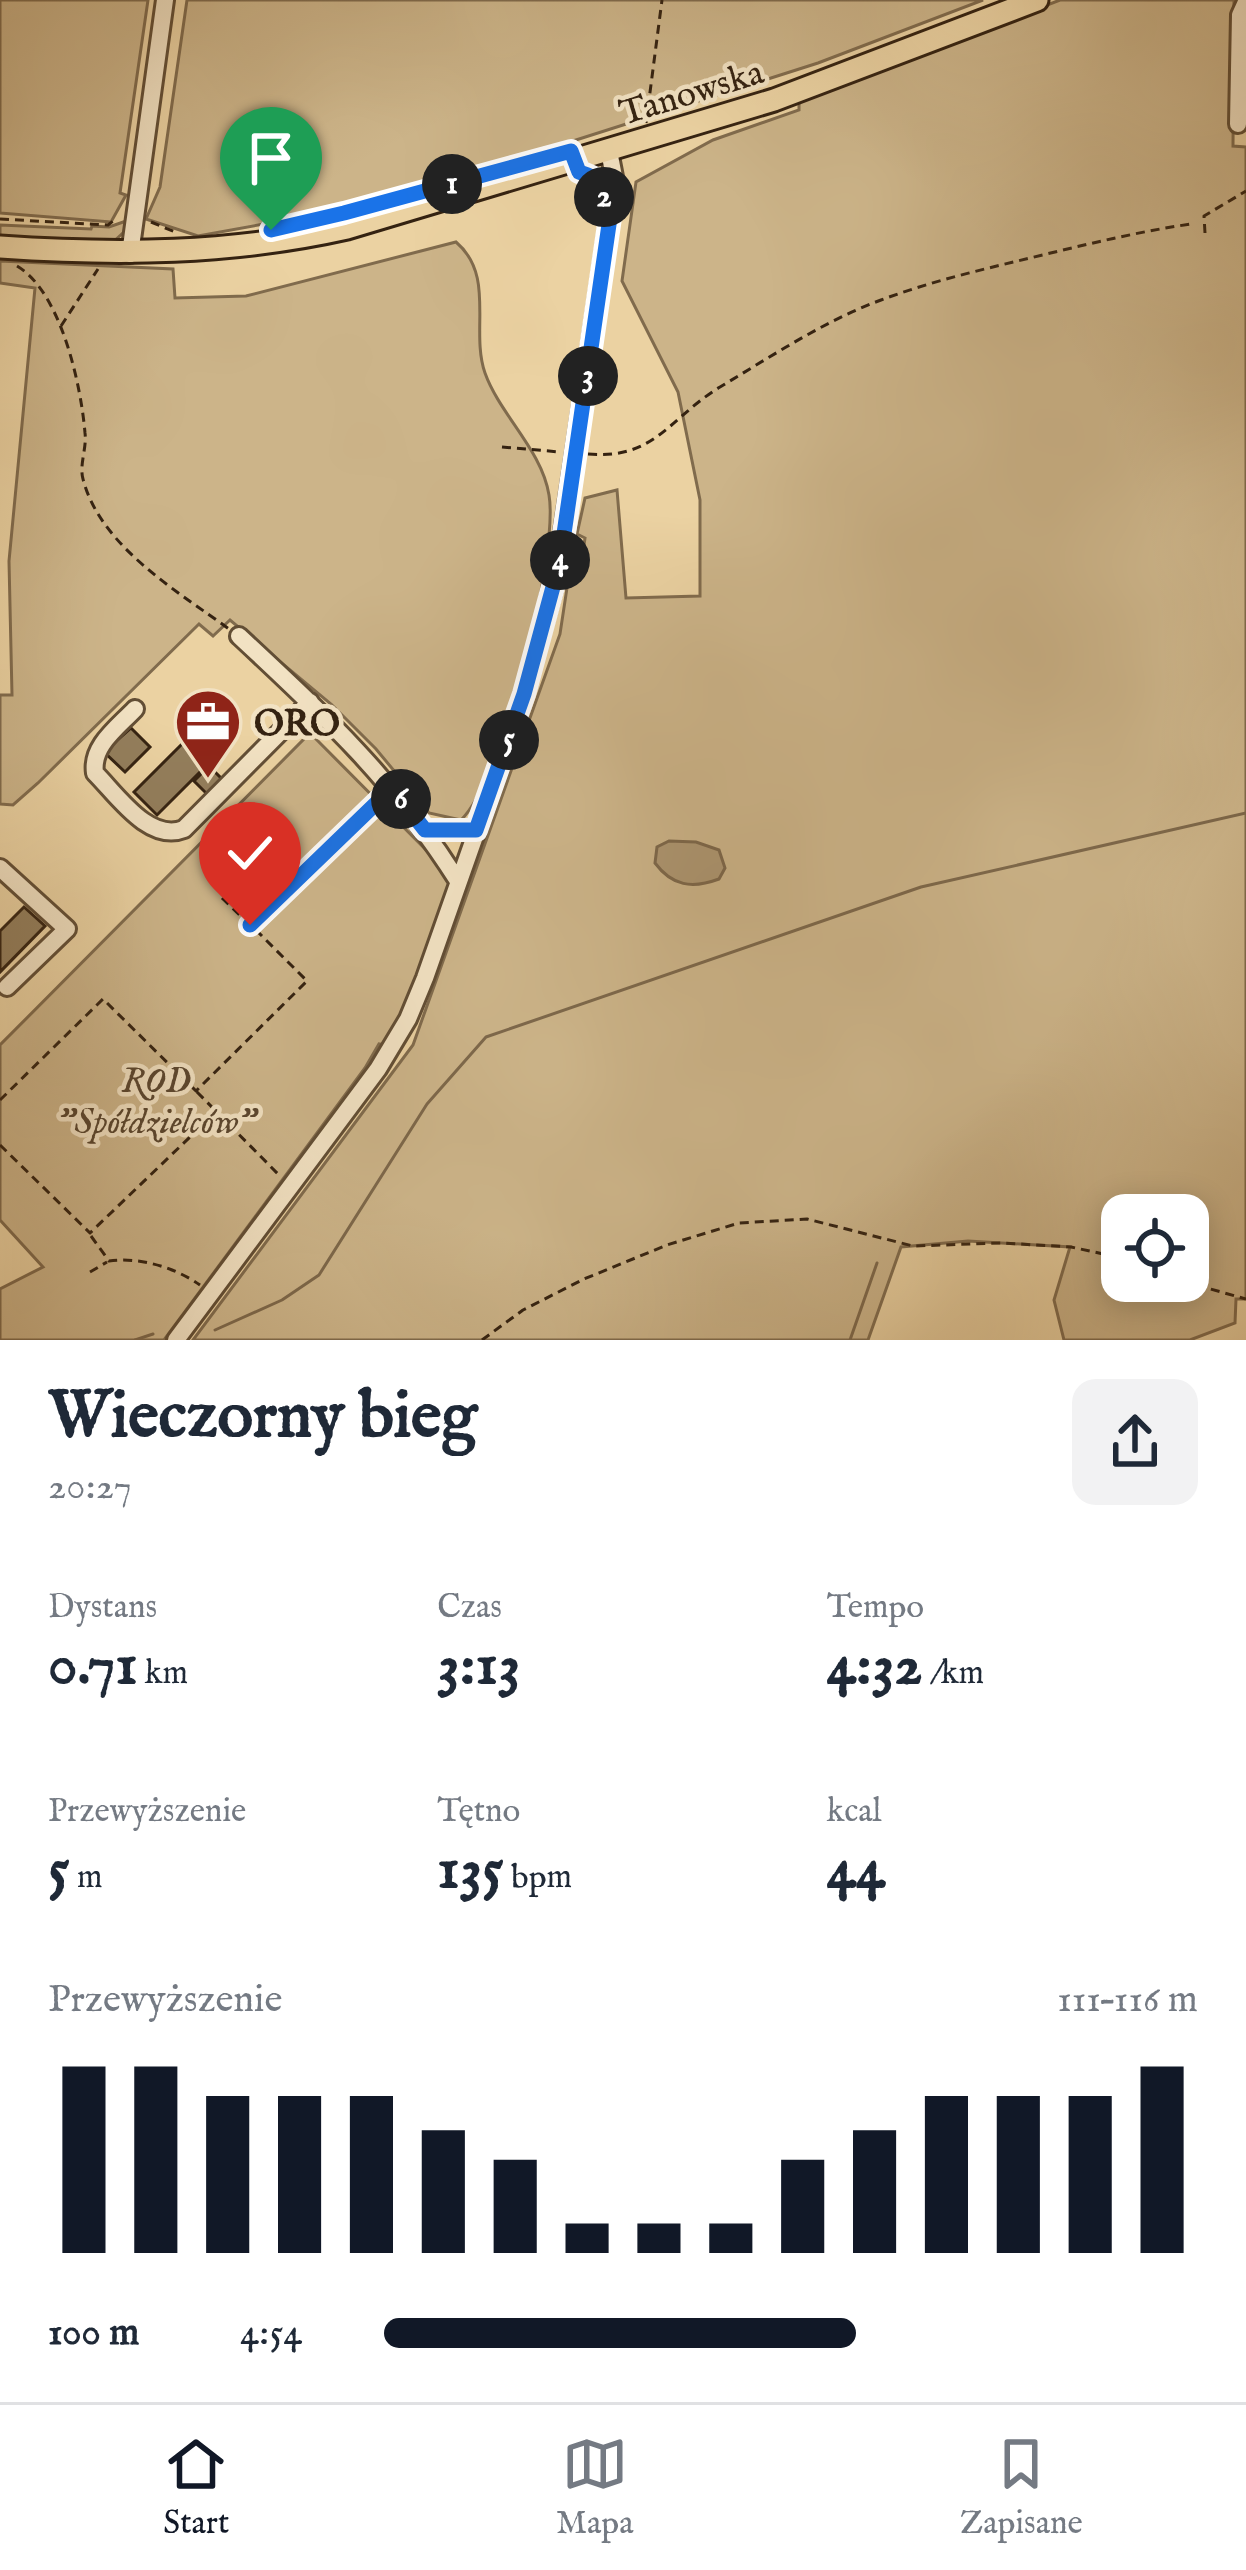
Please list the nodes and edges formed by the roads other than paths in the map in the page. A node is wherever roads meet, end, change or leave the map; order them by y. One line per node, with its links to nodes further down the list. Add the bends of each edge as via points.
1 (165, 0): 8 (street, via 135,219)
2 (1036, 0): 6 (main road, Tanowska, via 810,88)
3 (1246, 2): 4 (street)
4 (1243, 75): 5 (street)
5 (1238, 124)
6 (609, 151): 8 (main road, Tanowska, via 328,232 227,249); 15 (street, via 615,182 560,561)
7 (0, 247): 8 (main road, Tanowska)
8 (120, 253)
9 (239, 636): 10 (street)
10 (310, 702): 11 (street, via 173,833 150,827 95,773 99,747); 12 (street)
11 (135, 710)
12 (392, 788): 13 (street); 14 (street)
13 (378, 802)
14 (425, 830): 15 (street); 17 (street)
15 (476, 830): 17 (street)
16 (0, 868): 18 (street, via 67,929)
17 (458, 881): 19 (street, via 388,1054)
18 (7, 987)
19 (176, 1340)

